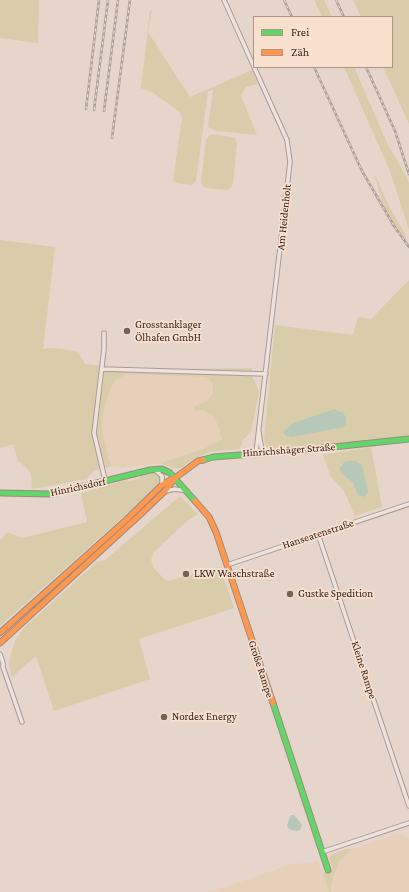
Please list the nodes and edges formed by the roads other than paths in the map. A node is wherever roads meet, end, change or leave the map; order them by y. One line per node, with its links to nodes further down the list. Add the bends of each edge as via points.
1 (224, 0): 2 (street, Am Heidenholt)
2 (253, 65)
3 (254, 68): 6 (street, Am Heidenholt, via 287,140 290,162)
4 (106, 333): 5 (street)
5 (102, 369): 6 (street); 11 (street, via 94,433)
6 (266, 374): 8 (street, Am Heidenholt)
7 (409, 439): 8 (main road, Hinrichshäger Straße, via 306,450)
8 (259, 452): 10 (main road, Hinrichshäger Straße, via 208,457)
9 (155, 470): 10 (main road, via 162,469); 11 (main road, Hinrichsdorf); 12 (street, via 162,476)
10 (175, 478): 12 (main road, Hinrichshäger Straße); 13 (main road, Hinrichshäger Straße); 14 (main road, Große Rampe)
11 (105, 481): 15 (main road, Hinrichsdorf, via 52,494)
12 (162, 485): 19 (main road, Hinrichshäger Straße)
13 (165, 491): 14 (street, via 175,489); 20 (main road, Hinrichshäger Straße)
14 (188, 492): 18 (main road, Große Rampe, via 212,523)
15 (0, 493)
16 (409, 504): 17 (street, Hanseatenstraße)
17 (318, 534): 18 (street, Hanseatenstraße); 24 (street, Kleine Rampe)
18 (227, 565): 26 (main road, Große Rampe)
19 (0, 633)
20 (0, 643)
21 (0, 654): 22 (street)
22 (2, 666): 23 (street)
23 (22, 722)
24 (409, 806)
25 (409, 823): 26 (street)
26 (322, 852): 27 (main road, Große Rampe)
27 (328, 870)

